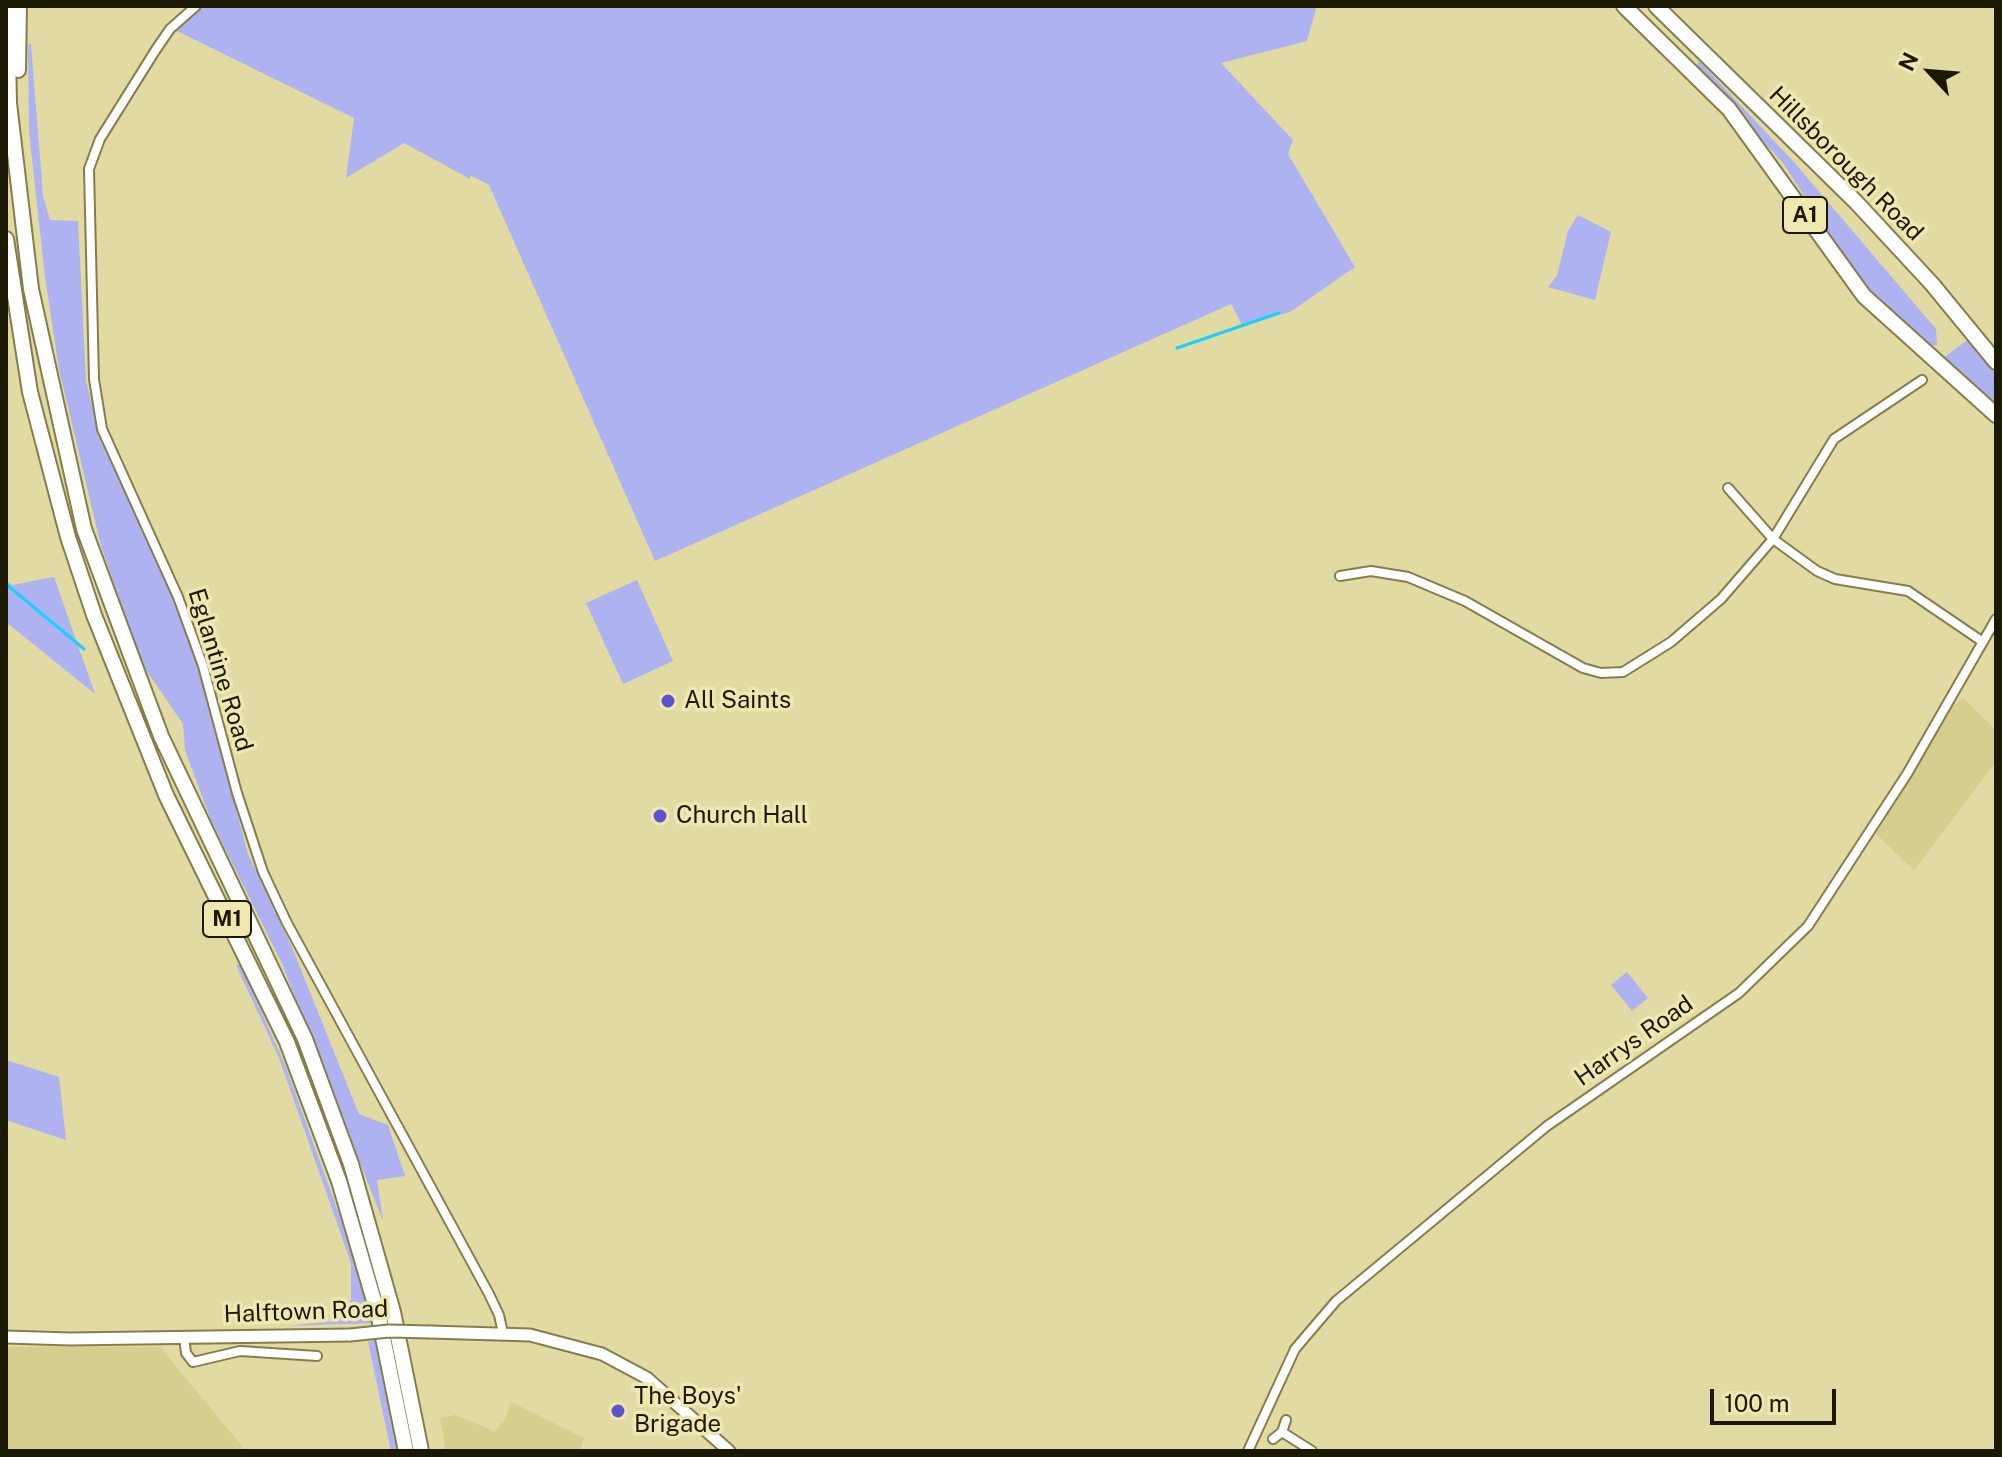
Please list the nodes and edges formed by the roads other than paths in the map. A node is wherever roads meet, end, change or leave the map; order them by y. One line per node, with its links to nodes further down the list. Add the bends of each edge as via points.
1 (7, 6): 6 (highway, M1)
2 (19, 6): 6 (highway)
3 (196, 6): 16 (street, Eglantine Road, via 155,51 100,139 89,169 96,404 203,666 263,872 489,1294)
4 (1624, 6): 10 (highway, Hillsborough Road / A1, via 1746,130 1864,296)
5 (1656, 6): 8 (highway, Hillsborough Road / A1, via 1864,211)
6 (14, 151): 24 (highway, M1, via 37,324 84,529 161,736 305,1039 346,1150 393,1312)
7 (6, 239): 23 (highway, M1, via 30,392 81,576 142,741 287,1042 339,1181 379,1318)
8 (1996, 362)
9 (1922, 380): 12 (street, via 1834,439)
10 (1996, 415)
11 (1728, 488): 12 (street)
12 (1773, 539): 13 (street, via 1703,617 1637,666 1614,674 1583,668 1465,601 1408,577 1371,571); 15 (street, via 1835,579 1908,591)
13 (1340, 576)
14 (1996, 619): 15 (street, Harrys Road)
15 (1983, 642): 26 (street, Harrys Road, via 1900,786 1808,926 1739,993 1547,1126 1336,1301 1295,1349)
16 (503, 1333): 18 (street, Halftown Road, bridge); 25 (street, Halftown Road, via 553,1338 623,1364 647,1378)
17 (6, 1337): 18 (street, Halftown Road)
18 (184, 1337): 19 (street, Halftown Road, via 193,1362 240,1351)
19 (317, 1356)
20 (1286, 1420): 21 (street)
21 (1282, 1432): 22 (street); 27 (street)
22 (1273, 1439)
23 (406, 1451)
24 (421, 1451)
25 (729, 1451)
26 (1248, 1451)
27 (1312, 1451)

